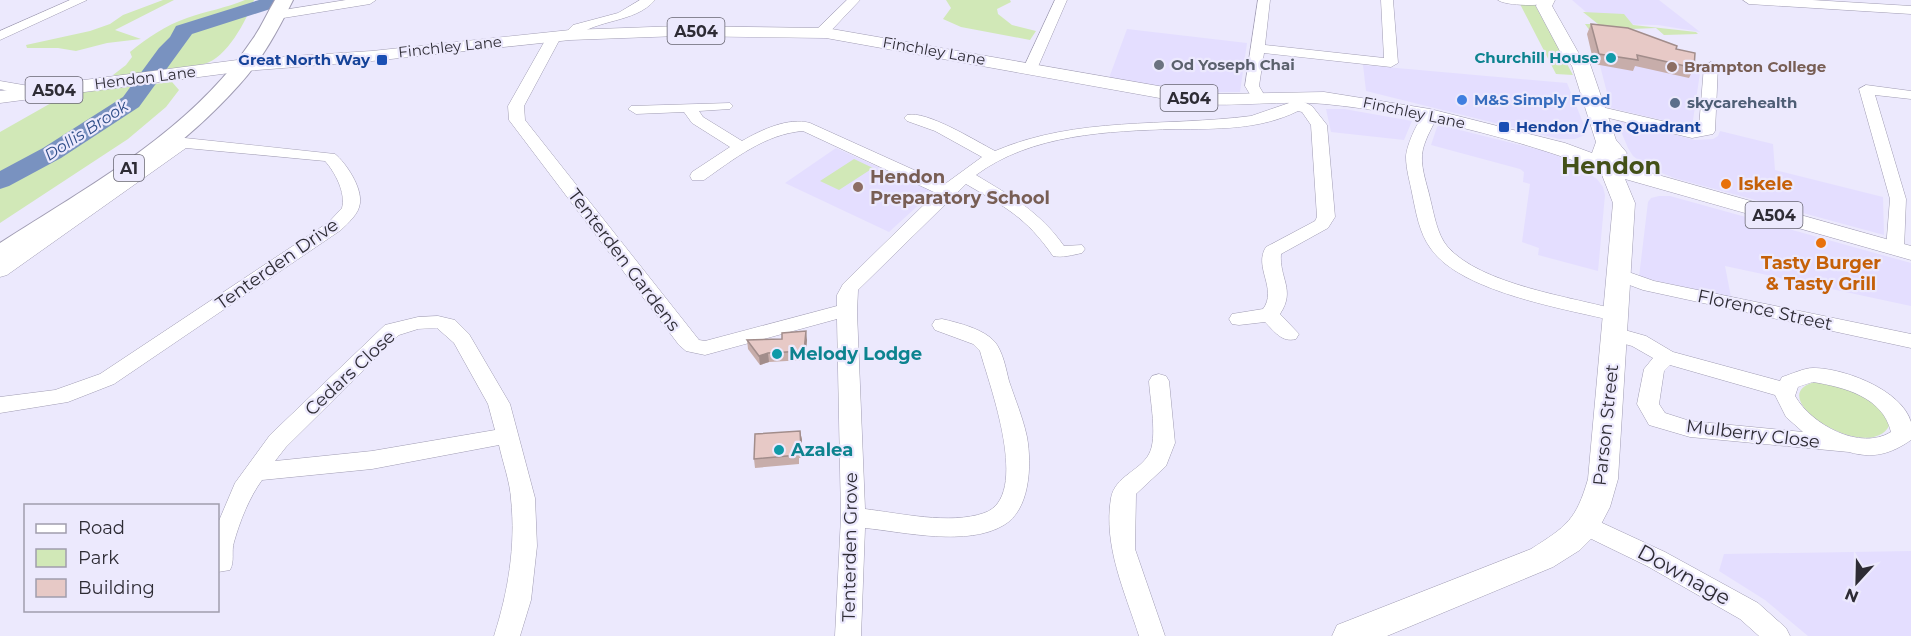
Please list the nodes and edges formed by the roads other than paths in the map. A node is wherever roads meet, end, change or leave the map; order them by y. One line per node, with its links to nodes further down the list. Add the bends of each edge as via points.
1 (81, 0): 15 (street)
2 (363, 0): 11 (street)
3 (649, 0): 13 (street)
4 (854, 0): 14 (street)
5 (1061, 0): 22 (street)
6 (1264, 0): 17 (street)
7 (1387, 0): 17 (street, via 1390,63)
8 (1504, 0): 9 (street)
9 (1546, 0): 18 (main road, via 1544,6 1571,56); 18 (main road, via 1562,8 1575,26 1586,57)
10 (1749, 0): 12 (street)
11 (274, 7): 19 (highway, A1); 21 (highway, A1)
12 (1911, 10)
13 (620, 24): 14 (main road, Finchley Lane / A504); 16 (main road, Finchley Lane / A504)
14 (821, 33): 22 (main road, Finchley Lane / A504)
15 (0, 36)
16 (562, 36): 19 (main road, Finchley Lane / A504); 51 (street, Tenterden Gardens, via 516,106 518,120 686,340 705,348 830,313)
17 (1256, 48): 26 (street, via 1252,86)
18 (1581, 64): 31 (main road)
19 (245, 65): 21 (main road, Finchley Lane / A504); 34 (highway, A1)
20 (1711, 66): 31 (street, via 1704,133)
21 (219, 69): 25 (main road, Hendon Lane / A504); 45 (highway, A1, via 147,135)
22 (1030, 69): 26 (main road, Finchley Lane / A504, via 1193,98)
23 (0, 85): 25 (street, via 24,89)
24 (1911, 95): 46 (street, via 1866,89 1898,199)
25 (10, 96)
26 (1259, 98): 27 (main road, Finchley Lane / A504)
27 (1296, 101): 32 (main road, Finchley Lane / A504, via 1353,101); 38 (street, Tenterden Grove, via 1276,114 1066,135); 52 (street, via 1319,125 1327,212 1322,224 1272,251 1280,299)
28 (724, 106): 29 (street)
29 (689, 107): 30 (street); 36 (street, via 697,120)
30 (636, 109)
31 (1597, 111): 35 (main road)
32 (1430, 116): 37 (main road, Finchley Lane / A504); 55 (street, via 1414,158 1433,237 1446,258 1482,279)
33 (912, 118): 38 (street)
34 (175, 142): 48 (highway, A1); 49 (street); 61 (street, Tenterden Drive, via 329,157 335,161 354,201 334,226 107,379 62,397)
35 (1606, 142): 37 (main road); 39 (main road, Parson Street, via 1602,151); 42 (main road)
36 (741, 147): 40 (street); 43 (street, via 789,126 805,126)
37 (1558, 147): 39 (main road, Finchley Lane / A504)
38 (994, 157): 41 (street, Tenterden Grove)
39 (1611, 166): 42 (main road, Finchley Lane / A504); 44 (main road, Parson Street)
40 (698, 176)
41 (965, 176): 43 (street, Tenterden Grove); 47 (street, via 1022,210)
42 (1636, 176): 44 (main road, Parson Street, via 1634,193); 46 (main road, A504)
43 (948, 192): 51 (street, Tenterden Grove, via 850,288 846,295)
44 (1624, 203): 50 (main road, Parson Street)
45 (0, 236)
46 (1903, 251)
47 (1061, 253)
48 (0, 255)
49 (0, 271)
50 (1620, 275): 55 (main road, Parson Street); 57 (street, Florence Street, via 1650,286)
51 (847, 312): 65 (street, Tenterden Grove)
52 (1269, 315): 53 (street); 56 (street)
53 (1239, 319)
54 (942, 325): 65 (street, via 980,339 989,348 1016,438 1012,501 1006,512 992,521 962,528)
55 (1614, 325): 58 (street); 66 (main road, Parson Street, via 1603,479)
56 (1289, 334)
57 (1911, 341)
58 (1666, 357): 60 (street); 63 (street, Mulberry Close, via 1654,369 1647,404 1657,419 1690,429)
59 (1159, 381): 70 (street, via 1162,453 1126,489 1123,498 1123,549)
60 (1784, 390): 63 (street, Mulberry Close, via 1786,402 1811,427); 63 (street, Mulberry Close, via 1787,382 1797,377 1835,378 1874,394 1890,406 1902,423 1903,435 1896,443 1883,447)
61 (0, 405)
62 (506, 436): 64 (street, via 372,460); 64 (street, Cedars Close, via 499,404 462,339 438,322 418,323 392,330 278,441); 68 (street, Cedars Close, via 523,498 525,546 519,600)
63 (1848, 444)
64 (257, 472): 67 (street, Cedars Close, via 243,489 221,544)
65 (853, 517): 69 (street, Tenterden Grove)
66 (1585, 525): 71 (main road, Parson Street, via 1542,558); 72 (street, Downage, via 1749,611)
67 (221, 563)
68 (507, 636)
69 (848, 636)
70 (1152, 636)
71 (1349, 636)
72 (1777, 636)

